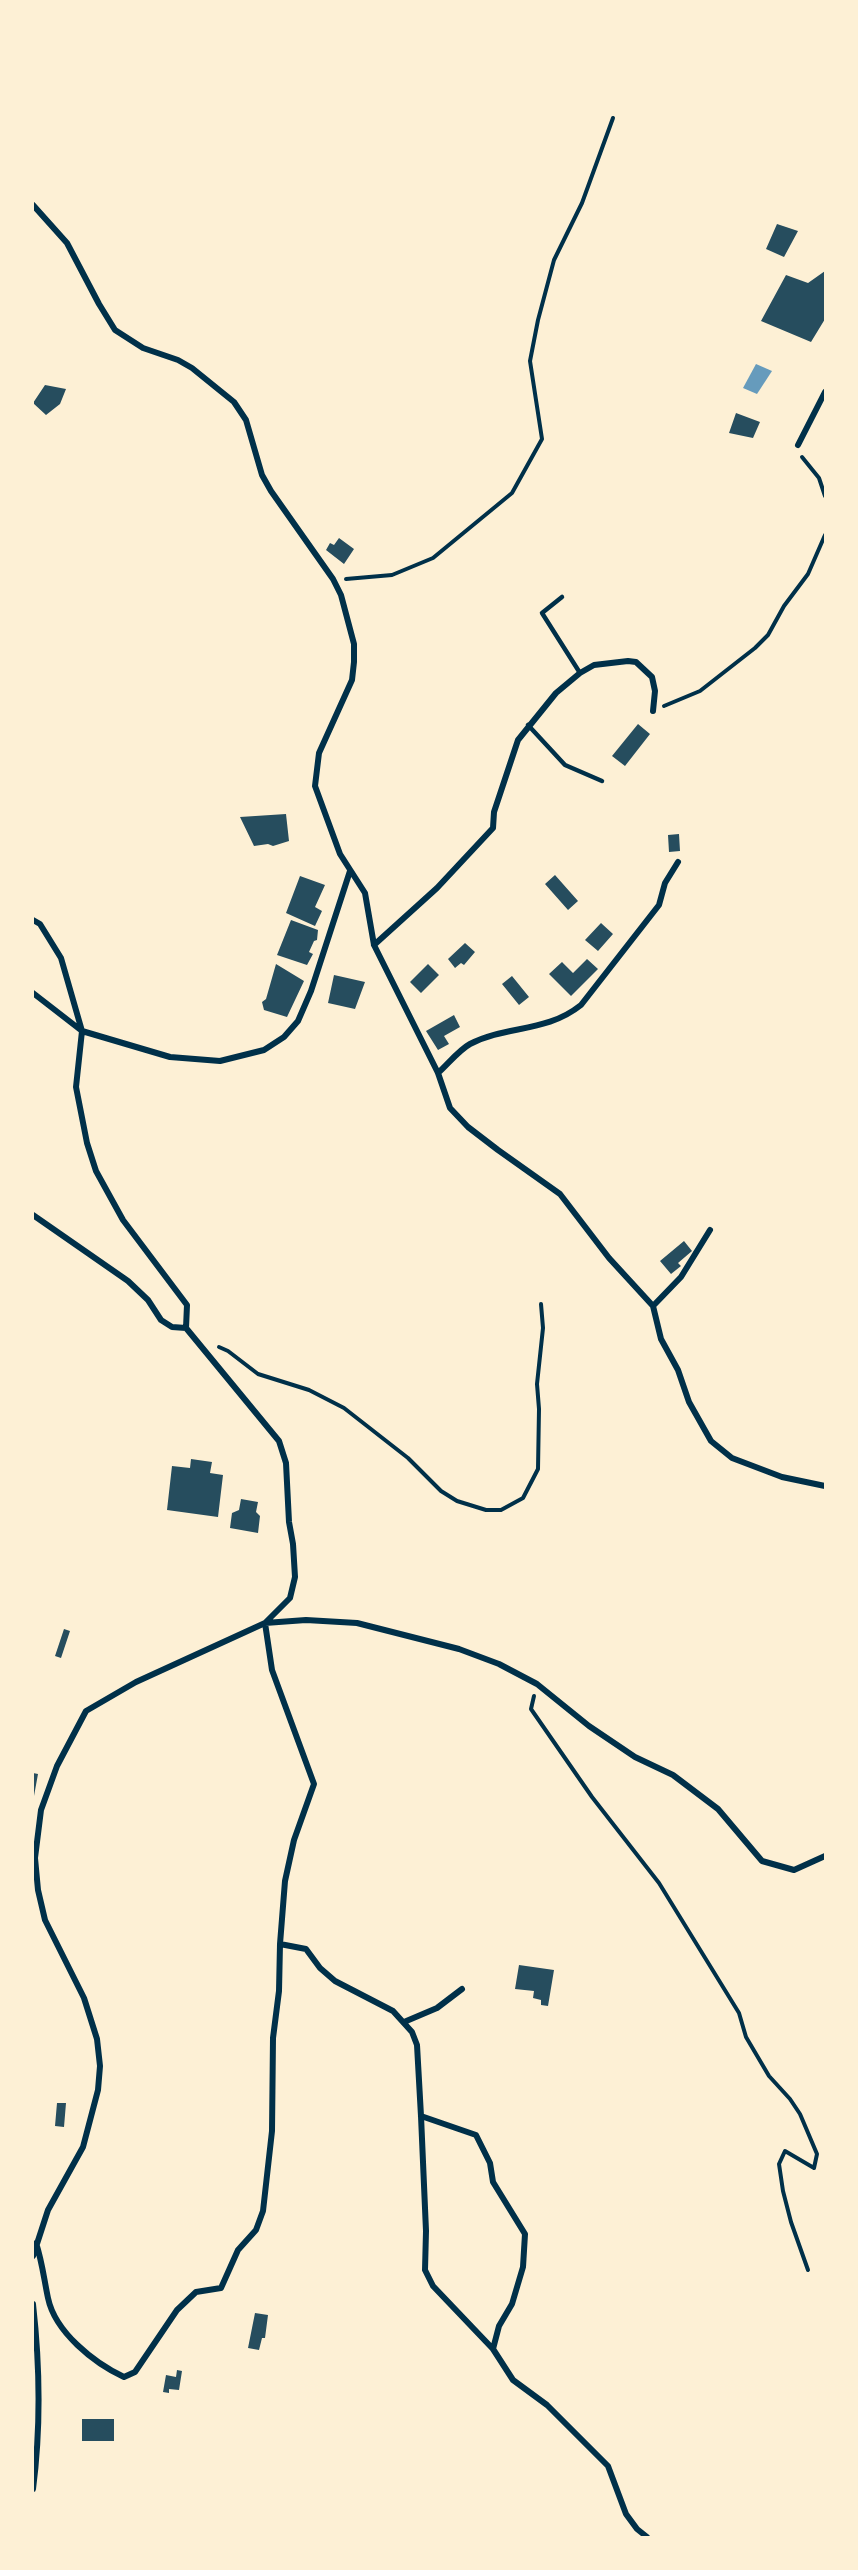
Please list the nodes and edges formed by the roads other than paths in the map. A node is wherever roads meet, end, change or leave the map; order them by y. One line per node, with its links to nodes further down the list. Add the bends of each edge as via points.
1 (33, 206): 10 (street, via 67,243 116,330 143,348 192,368 234,402 246,420 262,475 333,579 349,619 354,662 352,680 319,753 315,786)
2 (825, 392): 3 (street)
3 (798, 445)
4 (562, 597): 5 (lane, via 542,613)
5 (580, 673): 6 (street, via 594,665 636,662 652,677); 7 (street)
6 (653, 711)
7 (528, 725): 8 (lane, via 565,765); 12 (street, via 518,740 494,812 493,828 437,888)
8 (602, 781)
9 (678, 862): 15 (street, via 665,883 659,905 581,1005 552,1023 469,1045)
10 (350, 871): 12 (street, via 365,893); 14 (street, via 298,1021 284,1037 264,1050 220,1061 200,1061 170,1057)
11 (33, 920): 14 (street, via 40,924 61,958)
12 (374, 945): 15 (street)
13 (33, 993): 14 (street)
14 (82, 1031): 19 (street, via 76,1087 96,1171 123,1220 187,1305)
15 (438, 1072): 18 (street, via 450,1108 483,1139 560,1194 609,1258)
16 (33, 1215): 19 (street, via 128,1281 161,1320)
17 (710, 1230): 18 (street, via 681,1277)
18 (653, 1306): 20 (street, via 662,1339 689,1402 711,1441 732,1458 782,1477)
19 (186, 1328): 21 (street, via 270,1428 286,1463 295,1577 290,1598)
20 (825, 1486)
21 (265, 1623): 22 (street, via 357,1623 459,1649 500,1664 537,1684 635,1757 673,1775 717,1809 762,1861 794,1870); 23 (street, via 272,1670 314,1784 294,1840 285,1881); 27 (street, via 136,1682 86,1711 57,1766 41,1810 35,1858 38,1890 45,1920 84,1998 100,2066 98,2090 82,2147 48,2210)
22 (825, 1856)
23 (280, 1944): 25 (street, via 306,1949 335,1981 393,2011); 27 (street, via 272,2132 263,2211 256,2230 238,2250 221,2288 196,2292 177,2310 135,2372 124,2377 100,2364 62,2328 48,2300)
24 (462, 1989): 25 (street, via 437,2008)
25 (404, 2022): 26 (street, via 417,2045)
26 (421, 2116): 30 (street, via 425,2270 433,2286); 30 (street, via 476,2135 490,2163 493,2182 525,2234 523,2267 513,2304)
27 (36, 2243): 28 (street)
28 (33, 2256)
29 (33, 2304): 31 (street, via 39,2415)
30 (493, 2349): 32 (street, via 513,2380 547,2405 608,2466 626,2514)
31 (33, 2490)
32 (647, 2537)

